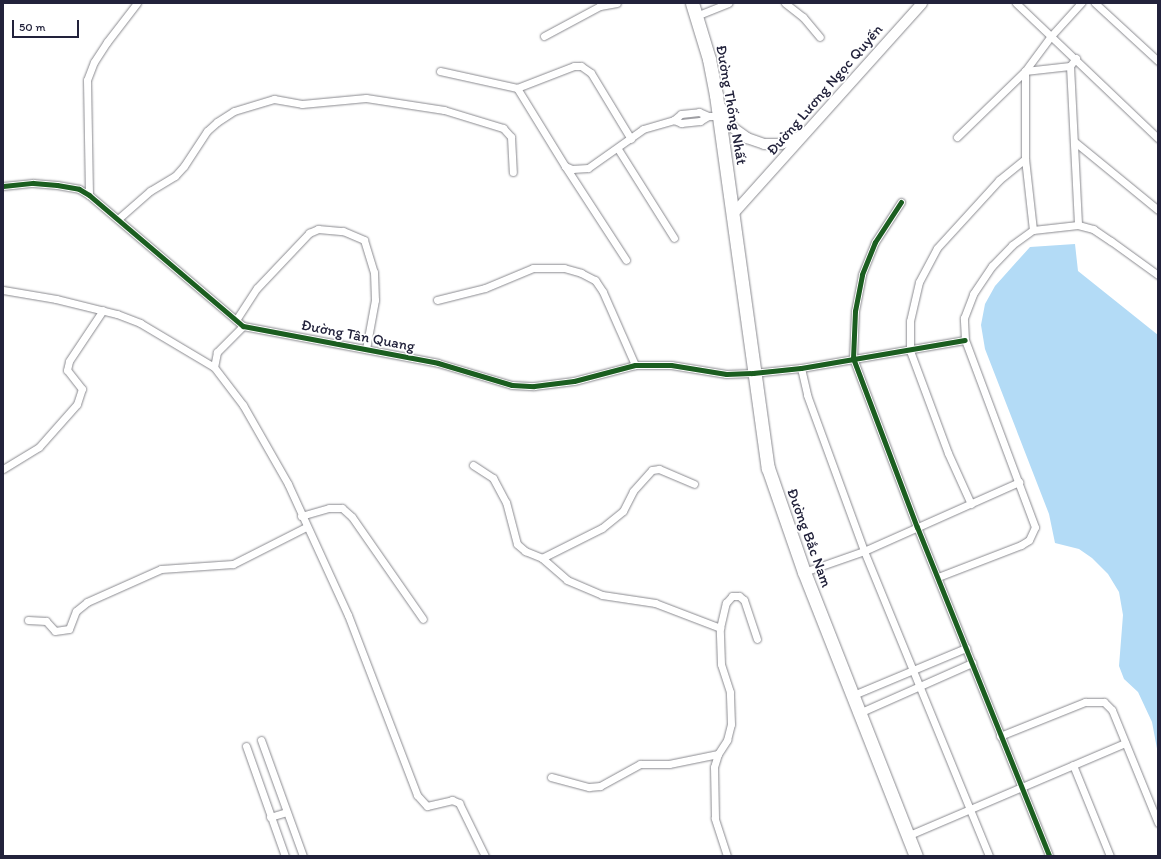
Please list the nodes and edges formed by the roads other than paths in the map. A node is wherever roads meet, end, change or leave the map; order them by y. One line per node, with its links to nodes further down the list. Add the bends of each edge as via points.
1 (137, 3): 32 (street, via 102,49 86,80)
2 (617, 3): 11 (street, via 600,6)
3 (692, 3): 10 (highway, Đường Thống Nhất)
4 (728, 3): 10 (street)
5 (785, 3): 13 (street, via 803,17)
6 (922, 3): 22 (main road, Đường Lương Ngọc Quyến)
7 (1016, 3): 12 (street)
8 (1081, 3): 12 (street)
9 (1095, 3): 15 (street)
10 (696, 16): 20 (highway, Đường Thống Nhất, via 709,59)
11 (544, 36)
12 (1051, 36): 14 (street); 18 (street)
13 (820, 38)
14 (1076, 58): 16 (street); 24 (street)
15 (1158, 61)
16 (1070, 66): 18 (street); 26 (street)
17 (440, 71): 19 (street)
18 (1025, 71): 23 (street); 28 (street)
19 (517, 88): 25 (street, via 574,66 586,69); 29 (street)
20 (716, 95): 21 (highway, Đường Thống Nhất); 22 (main road, via 725,118 747,138 764,144 781,144 797,139)
21 (713, 116): 25 (street, via 700,121 681,123 674,120 643,128); 35 (highway, Đường Thống Nhất)
22 (811, 129): 35 (main road, Đường Lương Ngọc Quyến)
23 (956, 137)
24 (1158, 138)
25 (631, 139): 27 (street)
26 (1075, 142): 34 (street); 37 (street)
27 (618, 149): 29 (street, via 588,168 572,169); 39 (street)
28 (1024, 159): 38 (street); 49 (street, via 999,180 937,248 919,282 910,321)
29 (565, 166): 40 (street)
30 (513, 172): 36 (street, via 511,137 503,128 444,110 366,98 302,104 274,99 254,103 217,122 207,131 175,176 150,191)
31 (3, 185): 32 (street, via 57,185)
32 (89, 195): 36 (street)
33 (901, 202): 50 (street, via 875,242 862,275 855,311)
34 (1158, 210)
35 (733, 214): 54 (highway, Đường Bắc Nam)
36 (118, 220): 45 (street)
37 (1078, 225): 38 (street); 41 (street, via 1092,229 1112,241)
38 (1033, 230): 47 (street, via 1012,245 992,266 973,294 964,318)
39 (674, 238)
40 (626, 260)
41 (1158, 275)
42 (3, 290): 44 (street)
43 (437, 300): 51 (street, via 485,288 533,268 556,267 576,272 595,280 603,292)
44 (103, 310): 52 (street, via 140,323); 56 (street, via 66,370 82,390 77,404 39,447)
45 (236, 320): 46 (street); 48 (street, via 257,288 309,233 318,229 343,231 364,240 374,272 375,300)
46 (242, 326): 48 (street, Đường Tân Quang); 52 (street, via 217,352)
47 (965, 340): 49 (street, Đường Tân Quang); 57 (street)
48 (366, 348): 51 (street, Đường Tân Quang, via 438,364 512,385 534,386 574,381)
49 (910, 350): 50 (street, Đường Tân Quang); 59 (street, via 948,453)
50 (853, 358): 53 (street, Đường Tân Quang); 62 (street)
51 (635, 365): 54 (street, Đường Tân Quang, via 671,365 726,374)
52 (214, 367): 60 (street, via 243,405 288,484)
53 (801, 368): 54 (street, Đường Tân Quang); 63 (street, via 807,395)
54 (753, 373): 65 (highway, Đường Bắc Nam, via 768,468)
55 (474, 464): 64 (street, via 493,478 506,502 517,544 525,551)
56 (3, 469)
57 (1019, 482): 59 (street); 66 (street, via 1035,527 1029,540)
58 (694, 484): 64 (street, via 659,469 652,470 633,491 623,511 602,528)
59 (971, 504): 62 (street)
60 (301, 516): 61 (street); 67 (street, via 329,508 342,508 347,512)
61 (306, 527): 68 (street, via 233,564 161,569 88,602 76,611 69,629 55,631 46,621); 92 (street, via 348,615 417,795 428,806 452,800 459,803)
62 (917, 527): 63 (street); 66 (street)
63 (864, 552): 65 (street); 73 (street)
64 (542, 558): 69 (street, via 567,580 602,596 655,603)
65 (804, 572): 75 (highway, Đường Bắc Nam)
66 (938, 577): 71 (street)
67 (423, 619)
68 (28, 620)
69 (720, 628): 70 (street, via 726,603 732,596 739,596 744,600); 81 (street, via 721,664 730,692 731,724 727,740)
70 (757, 639)
71 (966, 648): 72 (street); 73 (street)
72 (972, 663): 74 (street); 77 (street)
73 (913, 670): 74 (street); 75 (street)
74 (919, 685): 76 (street); 85 (street)
75 (852, 696): 76 (highway, Đường Bắc Nam)
76 (859, 713): 89 (highway, Đường Bắc Nam)
77 (1000, 736): 79 (street, via 1096,700 1104,702 1112,710); 84 (street)
78 (261, 740): 86 (street)
79 (1125, 743): 82 (street); 88 (street)
80 (246, 746): 87 (street)
81 (718, 754): 83 (street, via 669,764 640,764 600,786 589,787); 93 (street, via 714,767 715,818)
82 (1073, 765): 84 (street); 97 (street)
83 (551, 777)
84 (1020, 787): 85 (street); 96 (street)
85 (970, 809): 89 (street); 95 (street)
86 (286, 812): 87 (street); 91 (street)
87 (270, 817): 90 (street)
88 (1158, 823)
89 (907, 836): 94 (highway, Đường Bắc Nam)
90 (285, 856)
91 (303, 856)
92 (485, 856)
93 (727, 856)
94 (916, 856)
95 (989, 856)
96 (1049, 856)
97 (1110, 856)

